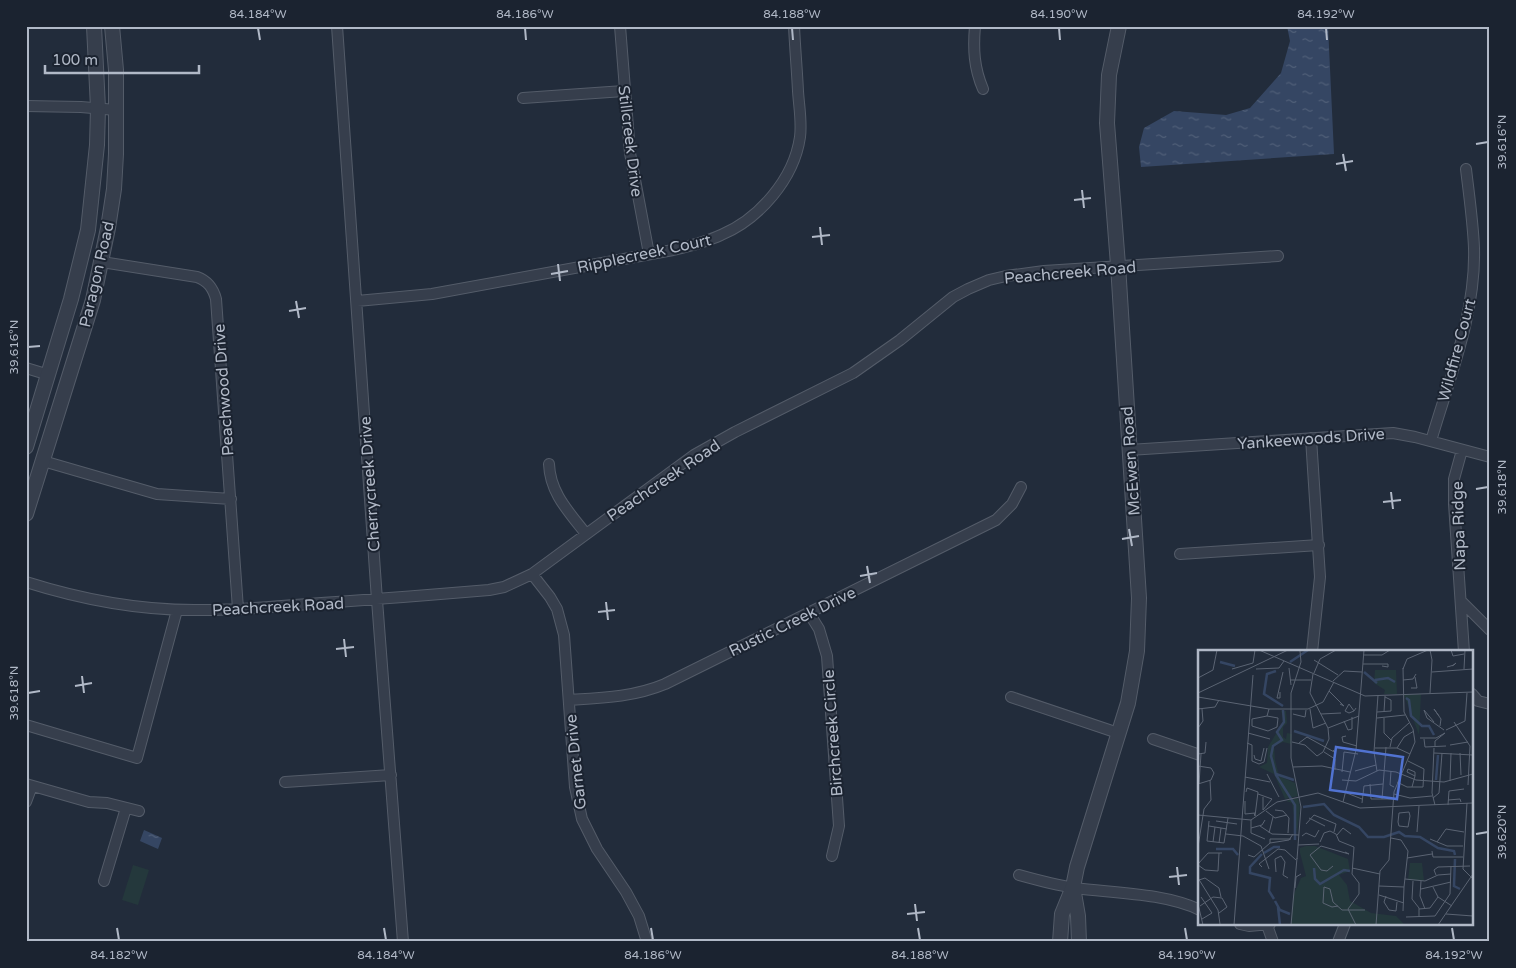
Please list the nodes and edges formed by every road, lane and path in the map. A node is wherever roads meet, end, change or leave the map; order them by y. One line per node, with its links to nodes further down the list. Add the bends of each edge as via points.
1 (94, 26): 12 (street, Paragon Road)
2 (112, 26): 13 (street, Paragon Road)
3 (337, 26): 19 (street, Cherrycreek Drive)
4 (620, 26): 9 (street, Stillcreek Drive)
5 (794, 26): 15 (street, Ripplecreek Court, via 800,122 797,152 790,170 768,200 739,226 695,245)
6 (975, 26): 8 (street, via 975,64)
7 (1119, 26): 18 (street, McEwen Road, via 1107,99)
8 (983, 89)
9 (624, 91): 10 (street); 15 (street, Stillcreek Drive, via 630,153)
10 (524, 98)
11 (26, 106): 12 (street)
12 (98, 108): 13 (street); 21 (street, Paragon Road, via 88,230)
13 (116, 110): 17 (street, Paragon Road, via 114,189)
14 (1466, 168): 23 (street, Wildfire Court, via 1474,249 1471,296)
15 (649, 254): 19 (street, Ripplecreek Court, via 432,294)
16 (1278, 256): 18 (street, Peachcreek Road)
17 (102, 262): 28 (street, Paragon Road); 31 (street, Peachwood Drive, via 197,277 214,291)
18 (1118, 265): 25 (street, McEwen Road); 33 (street, Peachcreek Road, via 1006,276 968,289 853,373 694,454)
19 (357, 301): 38 (street, Cherrycreek Drive)
20 (26, 368): 21 (street)
21 (48, 375): 24 (street, Paragon Road)
22 (1311, 438): 23 (street, Yankeewoods Drive, via 1393,433); 25 (street, Yankeewoods Drive); 34 (street)
23 (1431, 441): 26 (street, Yankeewoods Drive)
24 (26, 447)
25 (1129, 450): 51 (street, McEwen Road, via 1139,625 1133,677)
26 (1462, 450): 27 (street, Yankeewoods Drive); 39 (street, Napa Ridge, via 1454,479 1454,496)
27 (1490, 457)
28 (43, 460): 31 (street, via 157,494); 32 (street, Paragon Road)
29 (549, 464): 33 (street, via 555,493)
30 (1021, 487): 42 (street, Rustic Creek Drive, via 1012,504 996,520)
31 (231, 499): 40 (street, Peachwood Drive)
32 (26, 514)
33 (586, 534): 36 (street, Peachcreek Road)
34 (1319, 545): 35 (street); 44 (street, via 1319,592)
35 (1180, 554)
36 (532, 574): 38 (street, Peachcreek Road, via 489,590); 48 (street, Garnet Drive, via 550,598 562,622)
37 (26, 582): 41 (street, Peachcreek Road, via 79,598)
38 (377, 600): 40 (street, Peachcreek Road); 54 (street, Cherrycreek Drive)
39 (1462, 602): 43 (street); 45 (street, Napa Ridge)
40 (238, 609): 41 (street, Peachcreek Road)
41 (177, 610): 50 (street, via 137,758)
42 (810, 613): 48 (street, Rustic Creek Drive, via 656,688 623,696); 60 (street, Birchcreek Circle, via 827,656 839,826)
43 (1490, 630)
44 (1312, 650)
45 (1464, 650)
46 (1474, 696): 49 (street)
47 (1011, 697): 51 (street)
48 (569, 700): 68 (street, Garnet Drive, via 575,787 582,820 639,916)
49 (1490, 704)
50 (26, 725)
51 (1118, 733): 63 (street, McEwen Road)
52 (1153, 739): 53 (street)
53 (1198, 754)
54 (391, 775): 55 (street); 67 (street, Cherrycreek Drive)
55 (285, 782)
56 (29, 785): 57 (street); 58 (street, via 89,802)
57 (26, 802)
58 (126, 808): 59 (street); 62 (street)
59 (139, 811)
60 (832, 856)
61 (1019, 875): 63 (street)
62 (104, 881)
63 (1073, 888): 64 (street, via 1164,899); 69 (street, McEwen Road, via 1062,914); 70 (street, McEwen Road)
64 (1198, 909)
65 (1269, 926): 71 (street)
66 (1344, 926): 72 (street)
67 (403, 942)
68 (648, 942)
69 (1060, 942)
70 (1079, 942)
71 (1273, 942)
72 (1338, 942)

